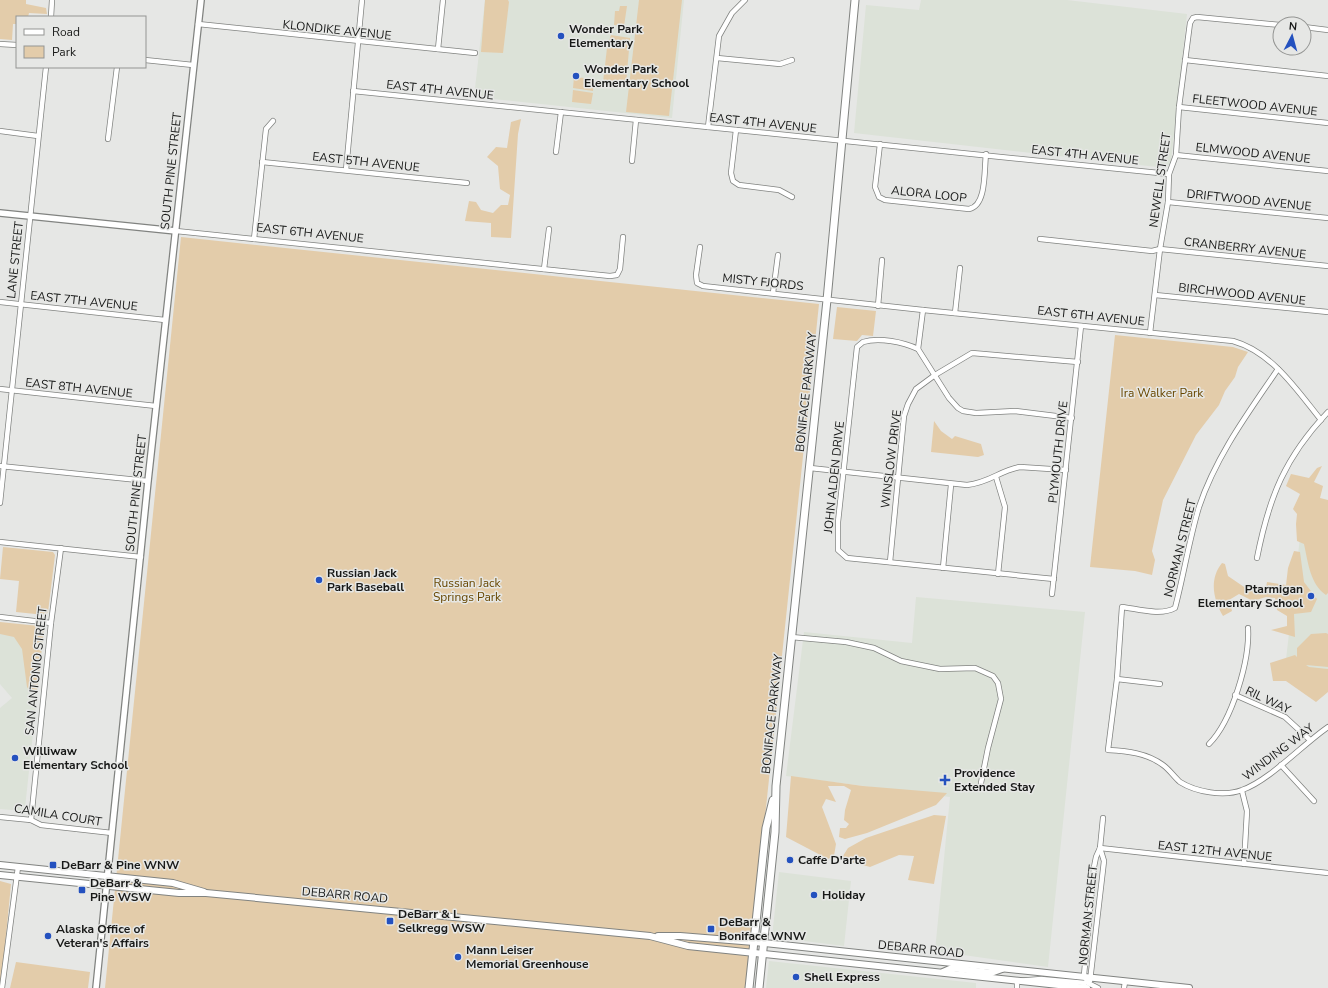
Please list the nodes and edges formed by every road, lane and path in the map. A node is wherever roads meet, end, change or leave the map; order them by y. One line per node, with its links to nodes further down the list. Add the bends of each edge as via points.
1 (52, 0): 7 (street)
2 (201, 0): 8 (street, SOUTH PINE STREET)
3 (362, 0): 12 (street)
4 (442, 0): 15 (street)
5 (745, 0): 17 (street, via 732,13 720,36)
6 (855, 0): 36 (main road, BONIFACE PARKWAY)
7 (51, 16)
8 (198, 24): 12 (street, KLONDIKE AVENUE); 21 (street, SOUTH PINE STREET)
9 (1272, 24): 20 (street, NEWELL STREET, via 1192,18)
10 (1312, 28): 11 (street)
11 (1328, 30)
12 (358, 42): 15 (street, KLONDIKE AVENUE); 25 (street)
13 (0, 44): 14 (street)
14 (16, 46)
15 (438, 49): 16 (street, KLONDIKE AVENUE)
16 (475, 53)
17 (717, 58): 19 (street, via 780,64); 31 (street)
18 (146, 60): 21 (street)
19 (792, 60)
20 (1185, 60): 24 (street); 26 (street, NEWELL STREET)
21 (193, 65): 53 (street, SOUTH PINE STREET)
22 (46, 68): 34 (street, LANE STREET)
23 (117, 68): 35 (street)
24 (1328, 76)
25 (353, 91): 27 (street, EAST 4TH AVENUE); 43 (street)
26 (1179, 107): 30 (street, FLEETWOOD AVENUE); 40 (street, NEWELL STREET)
27 (561, 112): 28 (street, EAST 4TH AVENUE); 38 (street)
28 (636, 120): 31 (street, EAST 4TH AVENUE); 41 (street)
29 (273, 121): 42 (street, via 266,129)
30 (1328, 123)
31 (708, 127): 32 (street, EAST 4TH AVENUE)
32 (736, 130): 36 (street, EAST 4TH AVENUE); 47 (street, via 731,173 733,181 739,185 779,190)
33 (0, 131): 34 (street)
34 (38, 136): 50 (street, LANE STREET)
35 (108, 139)
36 (842, 142): 37 (street, EAST 4TH AVENUE); 66 (main road, BONIFACE PARKWAY)
37 (880, 144): 39 (street, EAST 4TH AVENUE); 39 (street, ALORA LOOP, via 876,187 879,197 885,200 969,209 974,208 980,201)
38 (556, 152)
39 (986, 154): 45 (street, EAST 4TH AVENUE)
40 (1176, 154): 44 (street, ELMWOOD AVENUE); 45 (street, NEWELL STREET)
41 (632, 161)
42 (262, 162): 43 (street, EAST 5TH AVENUE); 55 (street)
43 (346, 170): 46 (street, EAST 5TH AVENUE)
44 (1328, 171)
45 (1169, 174): 48 (street, NEWELL STREET)
46 (467, 183)
47 (792, 197)
48 (1168, 202): 51 (street, DRIFTWOOD AVENUE); 58 (street, NEWELL STREET)
49 (0, 213): 50 (street, EAST 6TH AVENUE)
50 (29, 216): 53 (street, EAST 6TH AVENUE); 68 (street, LANE STREET)
51 (1328, 218)
52 (548, 229): 63 (street)
53 (176, 231): 55 (street, EAST 6TH AVENUE); 73 (street, SOUTH PINE STREET)
54 (624, 236): 63 (street, EAST 6TH AVENUE, via 617,275)
55 (254, 239): 63 (street, EAST 6TH AVENUE)
56 (1040, 239): 58 (street, CRANBERRY AVENUE, via 1152,251)
57 (700, 247): 64 (street, MISTY FJORDS, via 696,275 698,283 703,286)
58 (1160, 249): 61 (street, CRANBERRY AVENUE); 65 (street, NEWELL STREET)
59 (778, 255): 64 (street)
60 (882, 260): 69 (street)
61 (1328, 266)
62 (960, 268): 72 (street)
63 (544, 269)
64 (774, 293): 66 (street, MISTY FJORDS)
65 (1154, 295): 71 (street, BIRCHWOOD AVENUE); 75 (street, NEWELL STREET)
66 (827, 300): 69 (street, EAST 6TH AVENUE); 87 (main road, BONIFACE PARKWAY)
67 (0, 302): 68 (street, EAST 7TH AVENUE)
68 (21, 305): 73 (street, EAST 7TH AVENUE); 81 (street, LANE STREET)
69 (878, 306): 70 (street, EAST 6TH AVENUE)
70 (923, 310): 72 (street, EAST 6TH AVENUE); 76 (street)
71 (1328, 312)
72 (955, 313): 74 (street, EAST 6TH AVENUE)
73 (165, 320): 82 (street, SOUTH PINE STREET)
74 (1081, 326): 75 (street, EAST 6TH AVENUE); 77 (street, PLYMOUTH DRIVE)
75 (1150, 333): 78 (street, EAST 6TH AVENUE, via 1238,343 1259,353)
76 (918, 349): 79 (street); 89 (street, JOHN ALDEN DRIVE, via 910,345 867,340 857,347)
77 (1078, 362): 79 (street, WINSLOW DRIVE, via 972,353); 84 (street, PLYMOUTH DRIVE)
78 (1278, 369): 85 (street, EAST 6TH AVENUE); 108 (street, NORMAN STREET, via 1237,428 1208,483 1192,529 1175,608 1160,612 1122,607)
79 (935, 375): 84 (street, via 949,398 963,411 1015,411); 91 (street, WINSLOW DRIVE, via 916,389 908,404)
80 (0, 389): 81 (street, EAST 8TH AVENUE)
81 (11, 391): 82 (street, EAST 8TH AVENUE); 86 (street, LANE STREET)
82 (156, 406): 92 (street, SOUTH PINE STREET)
83 (1328, 412): 85 (street)
84 (1072, 418): 88 (street, PLYMOUTH DRIVE)
85 (1321, 420): 98 (street, via 1303,439 1284,472 1267,511)
86 (2, 466): 92 (street); 94 (street, LANE STREET)
87 (810, 468): 89 (street); 107 (main road, BONIFACE PARKWAY)
88 (1066, 470): 90 (street, via 1020,467); 102 (street, PLYMOUTH DRIVE)
89 (844, 472): 91 (street); 99 (street, JOHN ALDEN DRIVE, via 838,522 838,550 847,558)
90 (996, 477): 93 (street, via 974,485); 101 (street, via 1006,507)
91 (898, 478): 93 (street); 99 (street, WINSLOW DRIVE)
92 (148, 481): 97 (street, SOUTH PINE STREET)
93 (951, 485): 100 (street)
94 (0, 503)
95 (0, 542): 96 (street)
96 (61, 548): 97 (street); 105 (street, SAN ANTONIO STREET)
97 (141, 557): 122 (street, SOUTH PINE STREET)
98 (1258, 558)
99 (890, 562): 100 (street, JOHN ALDEN DRIVE)
100 (943, 568): 101 (street, JOHN ALDEN DRIVE)
101 (998, 574): 102 (street, JOHN ALDEN DRIVE)
102 (1054, 579): 103 (street, PLYMOUTH DRIVE)
103 (1052, 594)
104 (0, 617): 105 (street)
105 (51, 623): 121 (street, SAN ANTONIO STREET)
106 (1248, 628): 110 (street, via 1245,665)
107 (791, 637): 115 (street, via 846,642 874,648 901,661 940,669 975,668 993,676 998,683 1001,699); 116 (main road, BONIFACE PARKWAY)
108 (1117, 679): 109 (street); 117 (street, WINDING WAY, via 1108,750 1127,751 1153,758 1186,786 1198,790)
109 (1160, 684)
110 (1235, 696): 112 (street, RIL WAY, via 1285,717); 113 (street, via 1223,724)
111 (1328, 727): 112 (street, WINDING WAY)
112 (1310, 740): 114 (street, WINDING WAY)
113 (1209, 744)
114 (1281, 765): 117 (street, WINDING WAY); 118 (street)
115 (981, 784)
116 (776, 786): 134 (main road, BONIFACE PARKWAY, via 766,828); 135 (main road, BONIFACE PARKWAY, via 776,832)
117 (1242, 791): 124 (street, via 1247,811)
118 (1314, 801)
119 (0, 817): 121 (street, CAMILA COURT)
120 (1103, 818): 123 (street, NORMAN STREET)
121 (31, 820): 122 (street, CAMILA COURT, via 41,825)
122 (112, 833): 130 (street, SOUTH PINE STREET)
123 (1100, 848): 124 (street, EAST 12TH AVENUE); 141 (street, NORMAN STREET, via 1094,867); 141 (street, NORMAN STREET, via 1104,861)
124 (1244, 864): 127 (street, EAST 12TH AVENUE)
125 (0, 865): 126 (main road, DEBARR ROAD)
126 (18, 867): 129 (street); 130 (main road, DEBARR ROAD)
127 (1328, 873)
128 (0, 875): 129 (main road, DEBARR ROAD)
129 (16, 876): 131 (main road, DEBARR ROAD); 143 (street)
130 (108, 876): 131 (street, SOUTH PINE STREET); 132 (main road, DEBARR ROAD, via 173,883)
131 (107, 886): 132 (main road, DEBARR ROAD, via 187,894); 144 (street, SOUTH PINE STREET)
132 (206, 893): 133 (main road, DEBARR ROAD)
133 (650, 936): 134 (main road, DEBARR ROAD); 136 (main road, DEBARR ROAD, via 688,946)
134 (754, 942): 135 (main road, DEBARR ROAD); 136 (main road, BONIFACE PARKWAY)
135 (764, 943): 137 (main road, BONIFACE PARKWAY); 138 (main road, DEBARR ROAD)
136 (753, 952): 137 (main road, DEBARR ROAD); 145 (main road, BONIFACE PARKWAY)
137 (763, 953): 139 (main road, DEBARR ROAD); 146 (main road, BONIFACE PARKWAY)
138 (1004, 968): 139 (main road, via 991,973 952,968); 141 (main road, DEBARR ROAD)
139 (942, 972): 140 (main road, DEBARR ROAD)
140 (1017, 981): 141 (main road, DEBARR ROAD); 147 (street)
141 (1087, 982): 142 (main road, DEBARR ROAD); 148 (street, NORMAN STREET)
142 (1124, 985): 149 (main road, DEBARR ROAD)
143 (2, 988)
144 (96, 988)
145 (749, 988)
146 (760, 988)
147 (1017, 988)
148 (1098, 988)
149 (1188, 988)

